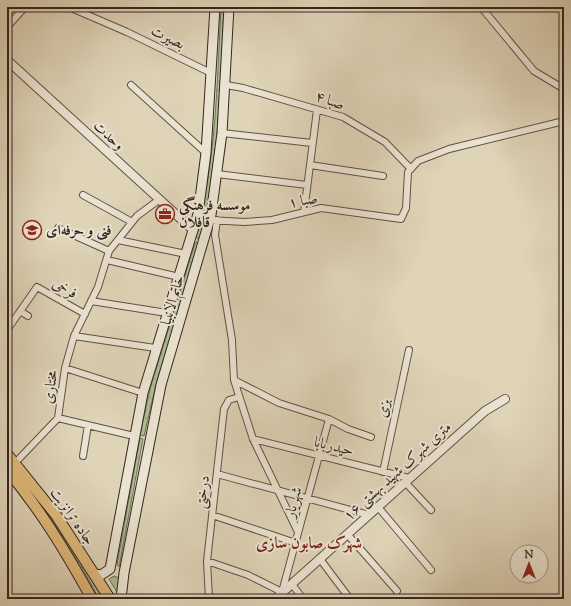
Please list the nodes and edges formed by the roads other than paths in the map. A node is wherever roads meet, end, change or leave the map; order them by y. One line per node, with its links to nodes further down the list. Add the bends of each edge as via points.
1 (24, 7): 6 (street)
2 (69, 7): 8 (street, بصيرت)
3 (215, 7): 8 (main road, خاتم الانبیا)
4 (229, 7): 10 (main road, خاتم الانبیا)
5 (481, 7): 11 (street, via 534,71)
6 (7, 27)
7 (7, 62): 24 (street, وحدت)
8 (211, 73): 16 (main road, خاتم الانبیا)
9 (131, 85): 16 (street)
10 (226, 85): 12 (street, صبا ۴); 14 (main road, خاتم الانبیا)
11 (564, 89)
12 (317, 110): 15 (street); 18 (street, صبا ۴, via 343,117 385,142)
13 (564, 121): 18 (street, via 449,149 418,161)
14 (222, 133): 15 (street); 20 (main road, خاتم الانبیا)
15 (312, 143): 17 (street)
16 (206, 153): 19 (main road, خاتم الانبیا)
17 (310, 165): 21 (street); 22 (street)
18 (411, 169): 25 (street, صبا ۱, via 408,172 406,186 406,208 401,219 321,208)
19 (204, 171): 20 (main road, via 212,167); 29 (main road, خاتم الانبیا)
20 (217, 174): 22 (street); 26 (main road, خاتم الانبیا)
21 (383, 176)
22 (307, 185): 25 (street)
23 (82, 195): 27 (street)
24 (160, 198): 27 (street, مختاری); 29 (street, وحدت)
25 (304, 212): 26 (street, صبا ۱, via 272,220)
26 (213, 220): 36 (main road, خاتم الانبیا); 47 (street, via 232,340)
27 (132, 222): 30 (street, مختاری)
28 (58, 228): 31 (street)
29 (193, 230): 32 (main road, خاتم الانبیا)
30 (118, 240): 31 (street, مختاری); 32 (street)
31 (109, 251): 33 (street, مختاری)
32 (186, 254): 34 (main road, خاتم الانبیا)
33 (107, 260): 34 (street); 37 (street, مختاری)
34 (179, 276): 35 (main road, خاتم الانبیا)
35 (174, 290): 36 (main road, via 177,299 182,299); 39 (main road, خاتم الانبیا)
36 (188, 294): 78 (main road, خاتم الانبیا, via 161,385)
37 (91, 301): 39 (street); 40 (street, مختاری)
38 (20, 311): 40 (street, فرخی, via 37,287); 41 (street); 42 (street, فرخی)
39 (167, 313): 44 (main road, خاتم الانبیا)
40 (85, 314): 43 (street, مختاری)
41 (28, 316)
42 (7, 330)
43 (74, 336): 44 (street); 46 (street, مختاری)
44 (155, 348): 48 (main road, خاتم الانبیا)
45 (409, 350): 62 (street, بزی)
46 (65, 368): 48 (street); 51 (street, مختاری)
47 (234, 380): 49 (street); 52 (street, via 279,403)
48 (143, 393): 54 (main road, خاتم الانبیا)
49 (239, 397): 56 (street); 63 (street, درختی, via 229,400 224,409)
50 (505, 399): 64 (street, ۱۶ متری شهرک شهيد بهشتی, via 485,411)
51 (58, 418): 53 (street); 60 (street, مختاری)
52 (329, 419): 55 (street); 58 (street, شهریار)
53 (88, 425): 54 (street); 59 (street)
54 (134, 436): 76 (main road, خاتم الانبیا)
55 (371, 437)
56 (253, 439): 58 (street, حیدربابا); 65 (street)
57 (7, 454): 60 (main road, جاده ترانزیت)
58 (319, 455): 62 (street, حیدربابا); 66 (street, شهریار)
59 (83, 456)
60 (15, 463): 79 (main road, جاده ترانزیت, via 56,515)
61 (7, 470): 83 (main road, جاده ترانزیت, via 45,519)
62 (383, 472): 64 (street, حیدربابا)
63 (217, 474): 65 (street); 70 (street, درختی)
64 (407, 480): 67 (street, ۱۶ متری شهرک شهيد بهشتی); 68 (street)
65 (278, 491): 66 (street); 71 (street)
66 (308, 499): 69 (street); 71 (street, شهریار)
67 (378, 507): 69 (street, ۱۶ متری شهرک شهيد بهشتی); 77 (street)
68 (431, 510)
69 (369, 515): 72 (street, ۱۶ متری شهرک شهيد بهشتی)
70 (212, 516): 73 (street); 75 (street, درختی)
71 (298, 532): 73 (street, شهریار)
72 (348, 535): 74 (street, ۱۶ متری شهرک شهيد بهشتی); 81 (street)
73 (296, 543): 82 (street, شهریار)
74 (320, 559): 80 (street, ۱۶ متری شهرک شهيد بهشتی); 89 (street)
75 (207, 562): 82 (street, via 248,575); 86 (street, درختی)
76 (110, 569): 78 (main road); 79 (main road, via 101,575)
77 (431, 570)
78 (124, 573): 85 (main road, خاتم الانبیا)
79 (95, 574): 84 (main road, جاده ترانزیت)
80 (292, 584): 82 (street, ۱۶ متری شهرک شهيد بهشتی); 88 (street)
81 (397, 591)
82 (282, 592): 87 (street, ۱۶ متری شهرک شهيد بهشتی)
83 (92, 599)
84 (110, 599)
85 (121, 599)
86 (208, 599)
87 (275, 599)
88 (303, 599)
89 (350, 599)

